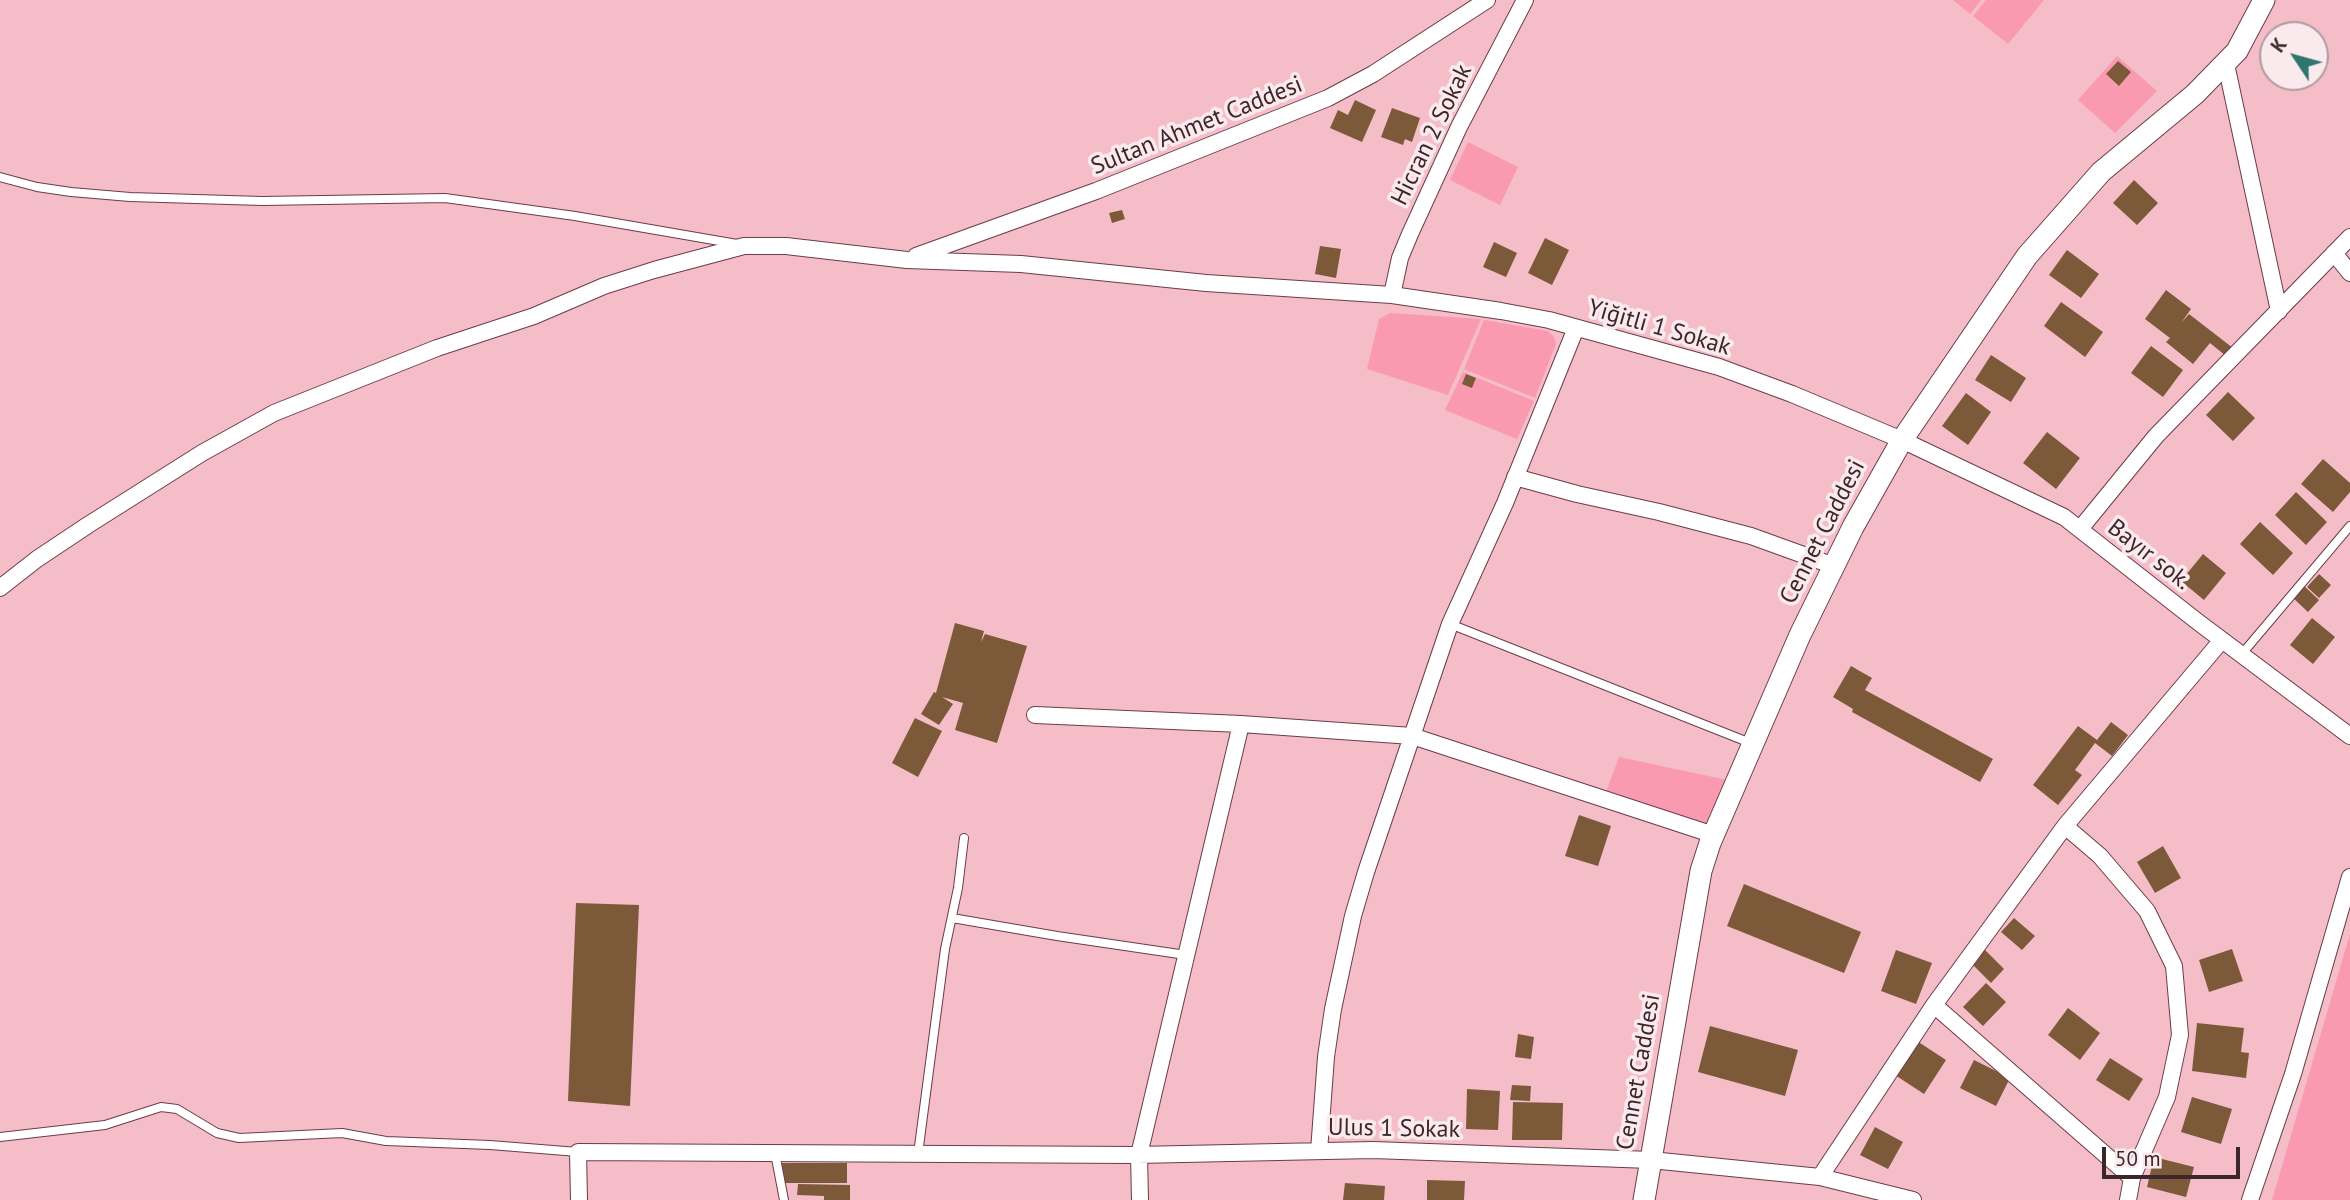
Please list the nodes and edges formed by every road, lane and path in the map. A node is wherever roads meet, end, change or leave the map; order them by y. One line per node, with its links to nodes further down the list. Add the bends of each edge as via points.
1 (1487, 0): 9 (street, Sultan Ahmet Caddesi, via 1373,75 1328,98)
2 (1525, 0): 11 (street, Hicran 2 Sokak, via 1409,234)
3 (2264, 0): 4 (street, Cennet Caddesi, via 2238,51)
4 (2226, 64): 12 (street); 14 (street, Cennet Caddesi, via 2101,172 2045,234)
5 (0, 177): 7 (lane, via 71,192 144,198 445,198)
6 (2350, 237): 8 (street)
7 (744, 246): 9 (street, Yiğitli 1 Sokak, via 786,246); 19 (street, Yiğitli 1 Sokak, via 604,286 274,413 88,525)
8 (2334, 253): 10 (street); 12 (street)
9 (907, 260): 11 (street, Yiğitli 1 Sokak, via 1021,264 1206,283)
10 (2350, 273)
11 (1392, 295): 13 (street, Yiğitli 1 Sokak)
12 (2279, 311): 17 (street, via 2155,436)
13 (1576, 328): 14 (street, Yiğitli 1 Sokak, via 1719,367); 15 (street)
14 (1902, 440): 17 (street, Bayır sok., via 2064,517); 18 (street, Cennet Caddesi)
15 (1516, 477): 18 (street, via 1751,536); 20 (street)
16 (2350, 526): 22 (lane)
17 (2080, 529): 21 (street, Bayır sok.)
18 (1834, 566): 27 (street, Cennet Caddesi)
19 (0, 588)
20 (1450, 624): 25 (street); 27 (lane)
21 (2222, 640): 22 (street, Bayır sok.); 28 (street)
22 (2241, 655): 26 (street, Bayır sok.)
23 (1035, 715): 24 (street)
24 (1241, 723): 25 (street); 33 (street)
25 (1412, 736): 29 (street); 36 (street, via 1366,872 1342,962 1326,1058)
26 (2350, 736)
27 (1754, 744): 29 (street, Cennet Caddesi)
28 (2065, 826): 34 (street); 43 (street, via 2099,856 2147,911 2174,966 2180,1035 2167,1097)
29 (1714, 835): 41 (street, Cennet Caddesi, via 1701,871)
30 (964, 838): 32 (lane)
31 (2350, 877): 50 (street, via 2293,1074)
32 (952, 918): 33 (lane); 39 (lane)
33 (1186, 955): 40 (street)
34 (1934, 1005): 42 (street); 43 (street)
35 (0, 1137): 37 (lane, via 105,1125 162,1107 177,1109 217,1133 239,1138 342,1133 386,1141)
36 (1319, 1151): 40 (street, Ulus 1 Sokak); 41 (street, Ulus 1 Sokak)
37 (578, 1152): 38 (street, Ulus 1 Sokak); 44 (street)
38 (775, 1153): 39 (street, Ulus 1 Sokak); 45 (lane)
39 (918, 1154): 40 (street, Ulus 1 Sokak)
40 (1138, 1155): 46 (street)
41 (1651, 1160): 42 (street, Ulus 1 Sokak); 47 (street, Cennet Caddesi)
42 (1820, 1177): 48 (street, Ulus 1 Sokak)
43 (2132, 1178): 49 (street)
44 (579, 1200)
45 (784, 1200)
46 (1140, 1200)
47 (1644, 1200)
48 (1913, 1200)
49 (2128, 1200)
50 (2250, 1200)

